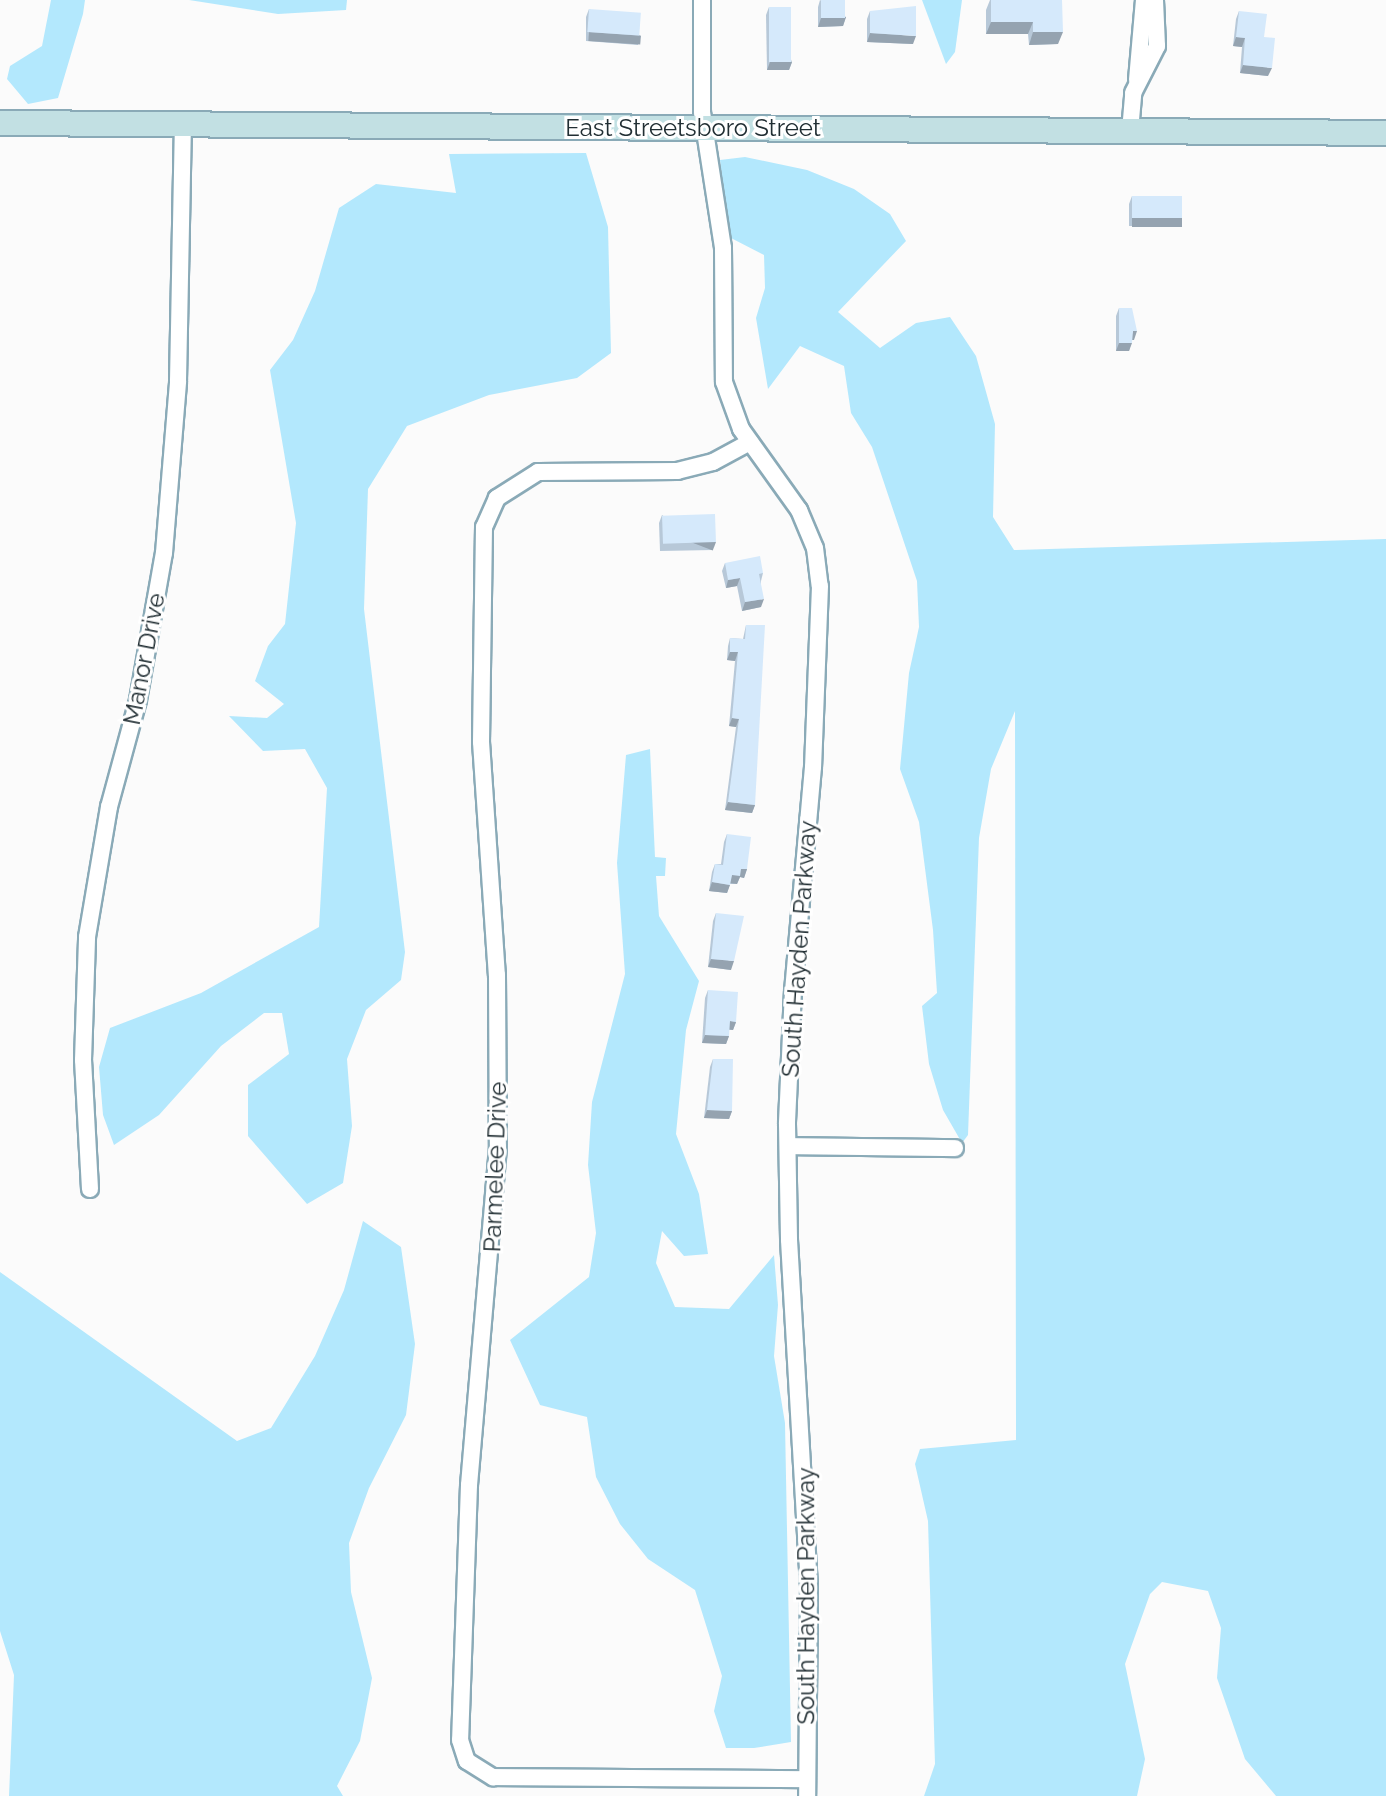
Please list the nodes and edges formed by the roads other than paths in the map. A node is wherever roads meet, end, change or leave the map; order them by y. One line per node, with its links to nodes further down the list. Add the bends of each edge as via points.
1 (702, 0): 7 (street, South Hayden Parkway)
2 (1144, 0): 4 (street)
3 (1155, 0): 4 (street, via 1157,46)
4 (1137, 80): 8 (street)
5 (0, 123): 6 (main road, East Streetsboro Street)
6 (183, 125): 7 (main road, East Streetsboro Street); 13 (street, Manor Drive, via 178,381 164,553 87,937 83,1060)
7 (705, 128): 8 (main road, East Streetsboro Street); 10 (street, South Hayden Parkway, via 723,248 724,382 730,407)
8 (1130, 131): 9 (main road, East Streetsboro Street)
9 (1386, 133)
10 (750, 442): 11 (street, South Hayden Parkway, via 799,510 815,548 820,586 813,767 790,1031); 14 (street, Parmelee Drive, via 713,462 678,471 538,472 497,498 484,527 481,742 497,975 498,1147 469,1485 460,1740 467,1761 493,1777)
11 (788, 1146): 12 (street); 14 (street, South Hayden Parkway, via 809,1585)
12 (955, 1148)
13 (90, 1189)
14 (807, 1788)

